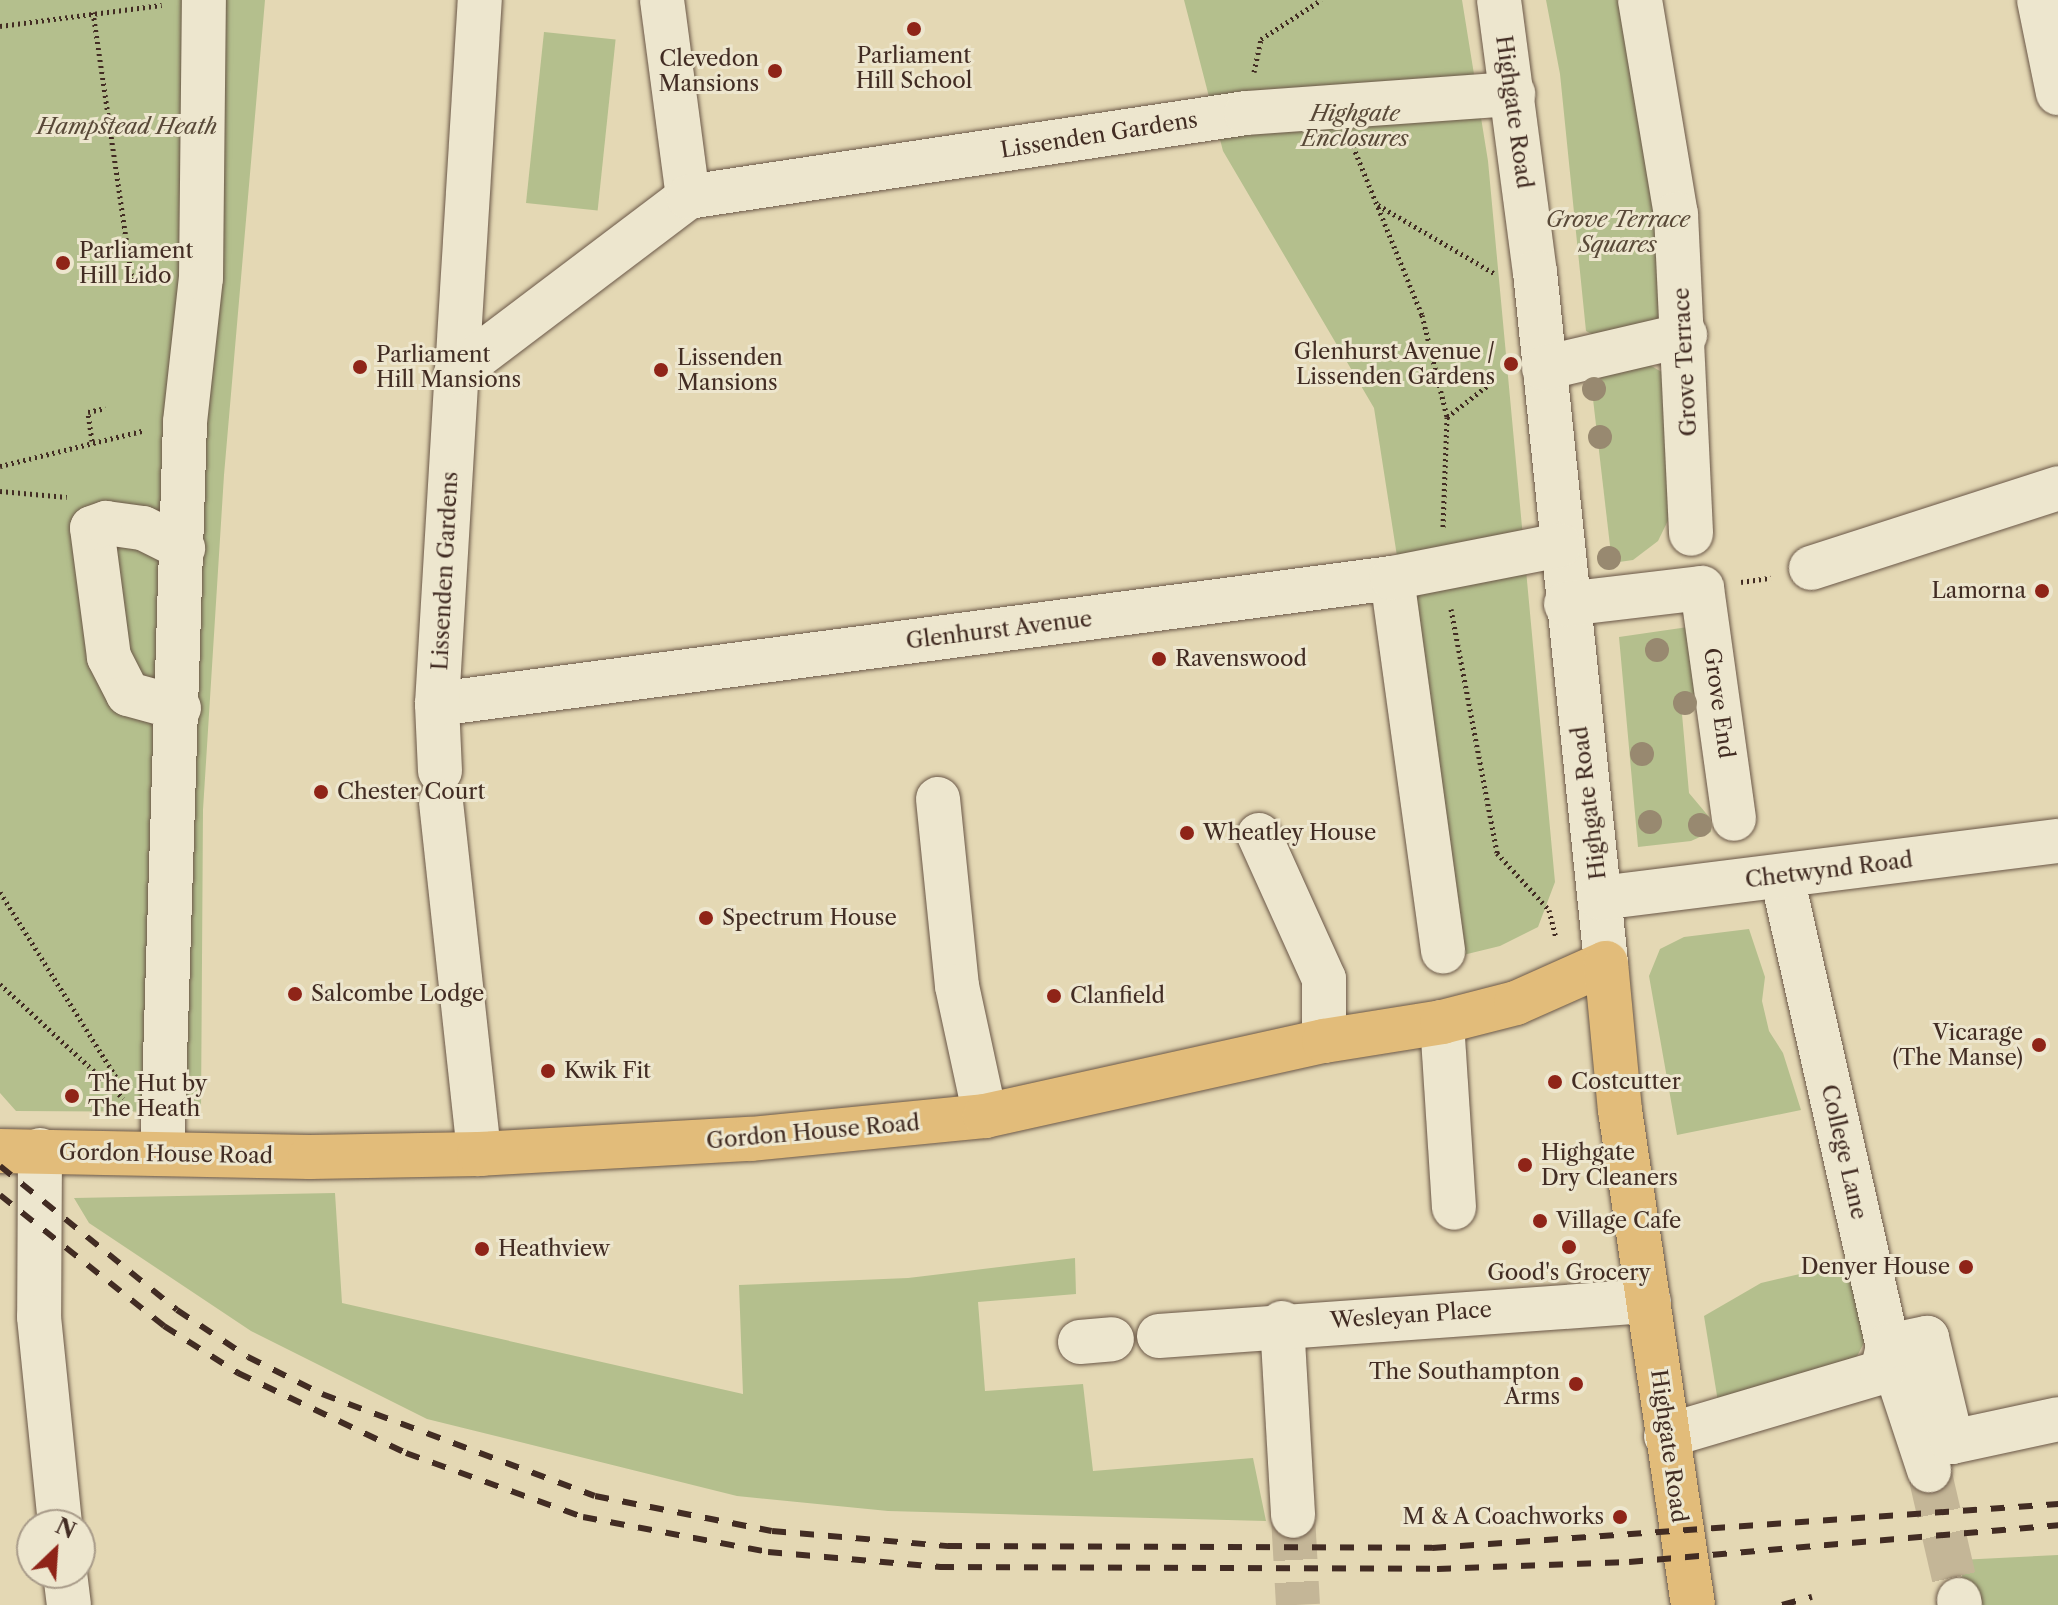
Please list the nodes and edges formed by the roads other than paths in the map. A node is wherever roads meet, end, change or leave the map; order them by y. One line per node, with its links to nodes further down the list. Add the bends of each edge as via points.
1 (204, 0): 16 (street, via 201,278 185,422)
2 (480, 0): 12 (street, Lissenden Gardens)
3 (662, 0): 9 (street)
4 (1499, 0): 8 (street, Highgate Road)
5 (1640, 0): 10 (street, Grove Terrace, via 1676,214)
6 (2039, 0): 7 (street)
7 (2058, 93)
8 (1513, 94): 9 (street, Lissenden Gardens, via 1246,113); 11 (street, Highgate Road)
9 (688, 197): 12 (street, Lissenden Gardens)
10 (1685, 335): 11 (street); 14 (street, Grove Terrace)
11 (1544, 368): 15 (street, Highgate Road)
12 (457, 372): 20 (street, Lissenden Gardens)
13 (2058, 488): 17 (street)
14 (1691, 534)
15 (1560, 545): 18 (street, Glenhurst Avenue); 19 (street, Highgate Road)
16 (183, 548): 21 (street); 21 (street, via 143,528 106,523 92,528 109,657 128,694)
17 (1811, 568)
18 (1392, 578): 20 (street, Glenhurst Avenue); 28 (street)
19 (1566, 604): 23 (street, Grove End, via 1702,588); 27 (street, Highgate Road)
20 (437, 704): 35 (street, Lissenden Gardens, via 440,786)
21 (179, 708): 33 (street)
22 (938, 799): 32 (street, via 957,986)
23 (1734, 819)
24 (1259, 835): 31 (street, via 1324,979)
25 (2058, 841): 26 (street, Chetwynd Road)
26 (1782, 877): 27 (street, Chetwynd Road); 40 (street, College Lane)
27 (1600, 898): 29 (street, Highgate Road)
28 (1443, 952)
29 (1606, 963): 30 (main road, Gordon House Road, via 1516,1003); 37 (main road, Highgate Road, via 1620,1110)
30 (1442, 1022): 31 (main road, Gordon House Road); 36 (street)
31 (1324, 1041): 32 (main road, Gordon House Road)
32 (985, 1116): 35 (main road, Gordon House Road, via 751,1139)
33 (146, 1140): 34 (main road, Gordon House Road); 35 (main road, Gordon House Road)
34 (20, 1151): 44 (street)
35 (479, 1154)
36 (1454, 1208)
37 (1649, 1301): 38 (street, Wesleyan Place); 42 (main road, Highgate Road)
38 (1282, 1323): 39 (street, Wesleyan Place); 45 (street)
39 (1165, 1334)
40 (1888, 1346): 41 (street, via 1927,1338 1952,1442); 42 (street, via 1882,1372); 43 (street, College Lane)
41 (2058, 1419)
42 (1666, 1436): 46 (main road, Highgate Road)
43 (1929, 1470)
44 (58, 1509)
45 (1293, 1516)
46 (1692, 1597)

